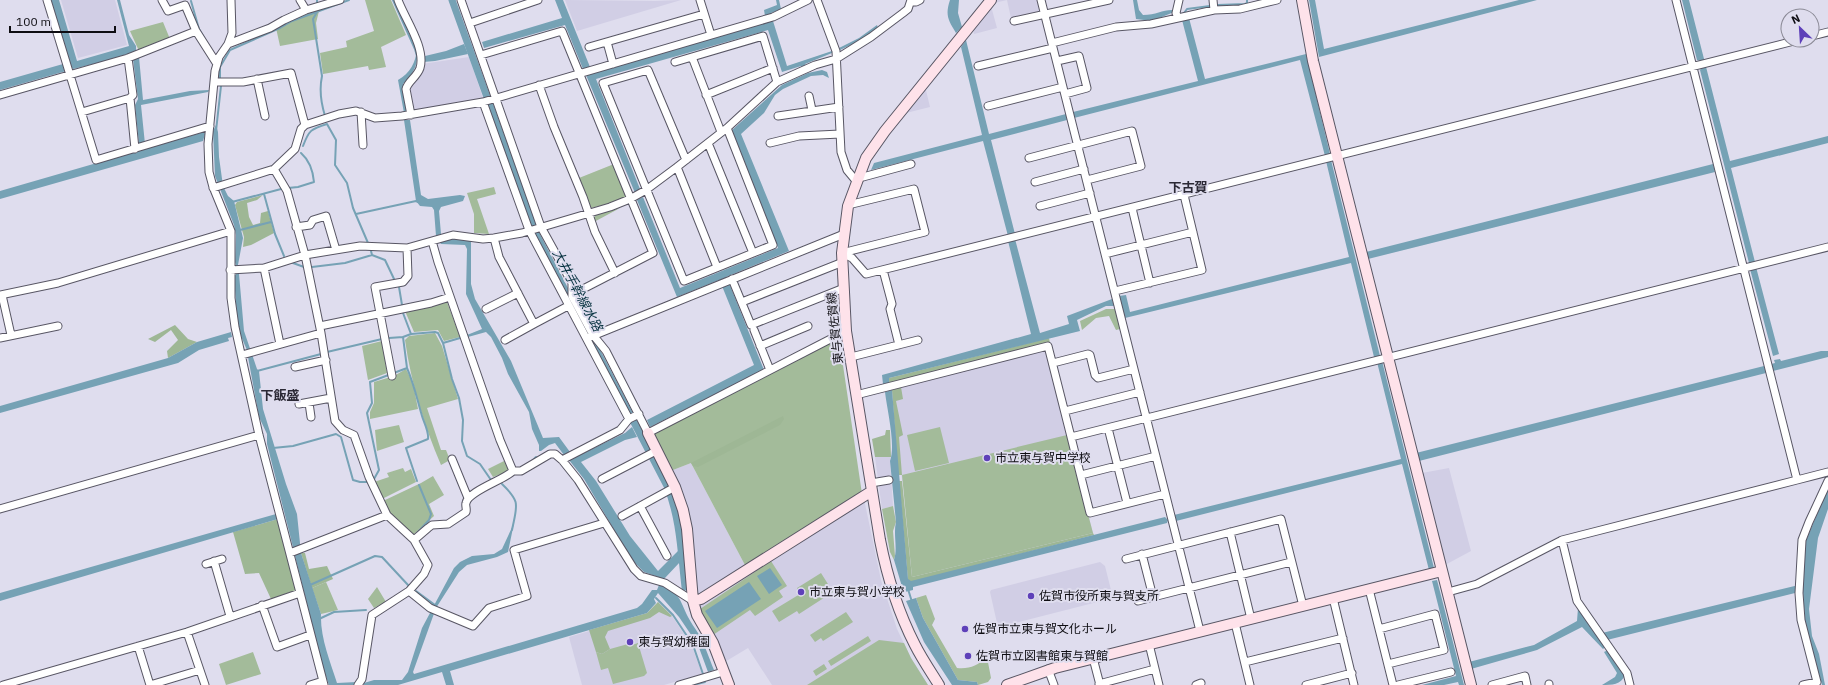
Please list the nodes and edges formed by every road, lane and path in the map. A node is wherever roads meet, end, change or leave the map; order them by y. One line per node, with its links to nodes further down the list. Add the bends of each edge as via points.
1 (47, 0): 49 (street)
2 (162, 0): 22 (street, via 168,11)
3 (231, 0): 33 (street, via 232,33)
4 (300, 0): 23 (street)
5 (340, 0): 23 (street)
6 (398, 0): 66 (street, via 421,54 420,68 406,89)
7 (461, 0): 29 (street)
8 (538, 0): 29 (street)
9 (700, 0): 25 (street)
10 (808, 0): 31 (street, via 774,17)
11 (817, 0): 40 (street, via 836,51)
12 (920, 0): 21 (street)
13 (991, 0): 85 (street, 東与賀佐賀線, via 885,131 866,158)
14 (1041, 0): 26 (street)
15 (1108, 0): 26 (street)
16 (1180, 0): 27 (street, via 1176,13)
17 (1213, 0): 24 (street)
18 (1277, 0): 24 (street, via 1240,9)
19 (1302, 0): 78 (street, via 1311,53)
20 (1676, 0): 46 (street)
21 (911, 1): 40 (street, via 903,13 871,37)
22 (187, 2): 30 (street)
23 (306, 10): 33 (street, via 270,28)
24 (1214, 10): 27 (street)
25 (704, 14): 31 (street); 32 (street)
26 (1044, 14): 28 (street); 35 (street)
27 (1178, 18): 35 (street, via 1116,27)
28 (1014, 21)
29 (470, 23): 37 (street)
30 (196, 31): 39 (street); 43 (street)
31 (711, 35): 44 (street)
32 (606, 42): 36 (street); 44 (street)
33 (228, 44): 43 (street)
34 (1780, 44): 46 (street)
35 (1053, 46): 41 (street); 45 (street)
36 (589, 47)
37 (481, 55): 48 (street, via 562,31); 59 (street)
38 (692, 57): 42 (street); 47 (street, via 763,36); 56 (street)
39 (128, 58): 49 (street); 58 (street, via 133,94)
40 (836, 58): 52 (street); 62 (street)
41 (1057, 61): 54 (street); 54 (street, via 1079,56 1088,88)
42 (675, 62)
43 (217, 64): 51 (street)
44 (613, 64): 48 (street)
45 (978, 66)
46 (1696, 66): 78 (street); 116 (street)
47 (773, 68): 52 (street); 56 (street)
48 (579, 74): 53 (street); 92 (street)
49 (70, 75): 55 (street); 64 (street)
50 (257, 79): 51 (street); 67 (street); 69 (street, via 291,73)
51 (215, 82): 70 (street)
52 (777, 82): 71 (street)
53 (539, 85): 59 (street); 96 (street)
54 (1064, 91): 61 (street); 75 (street)
55 (0, 95)
56 (706, 95): 71 (street)
57 (808, 96): 63 (street)
58 (130, 98): 64 (street); 77 (street)
59 (493, 98): 60 (street); 99 (street)
60 (483, 102): 66 (street); 100 (street)
61 (988, 106)
62 (839, 107): 63 (street); 72 (street)
63 (812, 110): 68 (street)
64 (82, 112): 77 (street, via 96,160)
65 (361, 112): 66 (street, via 375,118); 69 (street, via 339,114); 76 (street)
66 (411, 115)
67 (264, 116)
68 (778, 116)
69 (305, 125): 83 (street, via 301,129 295,149)
70 (210, 126): 77 (street); 88 (street, via 209,172)
71 (724, 130): 73 (street); 110 (street, via 773,245)
72 (840, 134): 74 (street, via 799,136); 85 (street, via 847,170)
73 (708, 143): 80 (street); 110 (street)
74 (770, 143)
75 (1078, 144): 79 (street); 84 (street); 86 (street, via 1132,131 1141,166)
76 (363, 145)
77 (135, 149)
78 (1337, 156): 91 (street); 149 (street)
79 (1029, 158)
80 (686, 160): 82 (street); 89 (street, via 648,70 603,83)
81 (911, 164): 85 (street)
82 (677, 167): 89 (street); 114 (street)
83 (274, 169): 88 (street); 98 (street, via 286,192)
84 (1084, 169): 86 (street); 87 (street)
85 (858, 179): 93 (street, 東与賀佐賀線)
86 (1087, 180): 90 (street)
87 (1035, 182)
88 (219, 187): 101 (street)
89 (646, 190): 92 (street); 114 (street, via 684,281)
90 (1090, 193): 94 (street); 97 (street)
91 (1184, 195): 95 (street); 102 (street)
92 (630, 199): 96 (street); 119 (street, via 653,253)
93 (848, 206): 103 (street, 東与賀佐賀線); 113 (street, via 914,189 925,232)
94 (1040, 206)
95 (1132, 208): 97 (street); 106 (street)
96 (588, 214): 99 (street); 119 (street)
97 (1096, 217): 111 (street); 118 (street)
98 (296, 227): 109 (street, via 310,225 313,220 326,216); 112 (street)
99 (539, 228): 100 (street); 123 (street, via 572,283)
100 (529, 230): 104 (street); 129 (street)
101 (231, 232): 117 (street); 126 (street, via 58,283)
102 (1192, 232): 106 (street); 121 (street, via 1202,270)
103 (844, 234): 113 (street, 東与賀佐賀線); 120 (street)
104 (494, 238): 105 (street, via 453,235); 125 (street, via 499,257)
105 (432, 241): 108 (street); 127 (street)
106 (1141, 245): 111 (street); 121 (street)
107 (1828, 247): 116 (street)
108 (407, 248): 109 (street, via 360,246); 131 (street, via 408,276 403,282 375,287)
109 (336, 250): 112 (street)
110 (754, 253): 114 (street)
111 (1105, 254): 124 (street)
112 (305, 255): 115 (street); 135 (street)
113 (842, 257): 118 (street, via 852,258 866,274); 122 (street, 東与賀佐賀線); 128 (street)
114 (717, 267)
115 (264, 268): 117 (street); 144 (street)
116 (1744, 268): 149 (street); 179 (street)
117 (230, 270): 147 (street, via 234,320)
118 (883, 270): 145 (street)
119 (615, 273): 123 (street, via 581,290)
120 (732, 279): 128 (street); 139 (street)
121 (1150, 282): 124 (street)
122 (844, 288): 128 (street, via 751,325); 137 (street, 東与賀佐賀線)
123 (572, 291): 139 (street, via 572,296)
124 (1115, 291): 153 (street)
125 (518, 293): 130 (street); 132 (street)
126 (1, 295): 138 (street)
127 (450, 297): 131 (street); 174 (street)
128 (742, 302)
129 (568, 306): 132 (street); 141 (street)
130 (486, 309)
131 (380, 314): 135 (street); 155 (street)
132 (534, 324): 142 (street)
133 (58, 326): 138 (street)
134 (808, 326): 146 (street)
135 (320, 330): 144 (street); 150 (street)
136 (754, 330): 146 (street)
137 (846, 331): 148 (street, 東与賀佐賀線); 154 (street)
138 (11, 336): 140 (street)
139 (593, 336): 141 (street); 163 (street, via 606,351)
140 (0, 338)
141 (586, 339): 163 (street)
142 (504, 340)
143 (918, 340): 145 (street)
144 (280, 344): 147 (street)
145 (899, 345): 148 (street)
146 (760, 346): 154 (street)
147 (247, 353): 167 (street)
148 (850, 357): 157 (street, 東与賀佐賀線)
149 (1388, 357): 164 (street); 203 (street)
150 (326, 360): 152 (street); 158 (street)
151 (1053, 363): 153 (street, via 1088,354 1098,378); 157 (street, via 1048,346 1045,346); 161 (street)
152 (295, 367)
153 (1134, 369): 156 (street)
154 (770, 370): 166 (street)
155 (391, 374)
156 (1140, 392): 161 (street); 164 (street)
157 (856, 395): 181 (street, 東与賀佐賀線)
158 (331, 398): 159 (street); 188 (street, via 335,421 338,426 354,435 369,477)
159 (309, 403): 160 (street); 162 (street)
160 (299, 404)
161 (1065, 411): 168 (street)
162 (312, 417)
163 (634, 417): 166 (street); 172 (street, via 620,430)
164 (1146, 418): 165 (street); 170 (street)
165 (1108, 428): 168 (street); 173 (street)
166 (648, 432): 169 (street)
167 (259, 435): 187 (street); 195 (street)
168 (1071, 437): 176 (street)
169 (653, 453): 177 (street); 182 (street)
170 (1156, 456): 173 (street); 183 (street)
171 (452, 459): 184 (street)
172 (562, 460): 174 (street, via 550,454 521,471); 190 (street, via 578,480)
173 (1118, 466): 176 (street); 185 (street)
174 (513, 471): 184 (street)
175 (1828, 472): 179 (street)
176 (1081, 475): 185 (street, via 1090,513)
177 (602, 479)
178 (889, 480): 181 (street)
179 (1797, 480): 193 (street)
180 (1828, 481): 257 (street, via 1802,540 1799,583 1801,620 1817,682)
181 (871, 487): 212 (street, via 701,599); 243 (street, 東与賀佐賀線, via 880,540 895,598 915,646)
182 (671, 489): 186 (street); 212 (street, via 687,529)
183 (1165, 494): 185 (street); 194 (street)
184 (468, 498): 192 (street, via 466,512 457,519 448,524 432,525)
185 (1127, 503)
186 (640, 506): 189 (street); 197 (street)
187 (0, 510)
188 (387, 515): 192 (street); 195 (street)
189 (622, 516)
190 (604, 523): 207 (street, via 514,550 527,596 489,608 473,626 433,609); 212 (street, via 641,576 665,583)
191 (1230, 532): 194 (street); 201 (street, via 1281,519); 204 (street)
192 (414, 540): 207 (street, via 428,565 424,574)
193 (1562, 540): 208 (street, via 1477,584); 256 (street, via 1577,601 1627,673)
194 (1178, 545): 196 (street); 205 (street)
195 (290, 553): 209 (street)
196 (1142, 554): 199 (street); 210 (street)
197 (667, 556)
198 (222, 559): 200 (street)
199 (1126, 559)
200 (214, 562): 202 (street); 216 (street)
201 (1292, 562): 204 (street); 215 (street)
202 (206, 564)
203 (1442, 571): 206 (street); 208 (street)
204 (1240, 575): 205 (street); 217 (street)
205 (1189, 588): 210 (street); 220 (street)
206 (1369, 589): 211 (street); 219 (street)
207 (409, 591): 240 (street, via 372,615 362,680)
208 (1448, 592): 253 (street)
209 (300, 593): 214 (street); 222 (street)
210 (1153, 597): 213 (street)
211 (1333, 598): 215 (street); 223 (street)
212 (693, 600): 232 (street, via 697,615 713,644)
213 (1138, 601)
214 (262, 605): 216 (street); 222 (street, via 277,647)
215 (1303, 606): 217 (street)
216 (230, 616): 221 (street)
217 (1252, 619): 218 (street)
218 (1235, 623): 220 (street); 227 (street)
219 (1379, 629): 228 (street); 228 (street, via 1434,614 1444,650)
220 (1200, 631): 224 (street)
221 (187, 632): 225 (street); 230 (street)
222 (310, 635): 235 (street)
223 (1343, 638): 227 (street); 234 (street)
224 (1149, 644): 226 (street); 229 (street)
225 (138, 646): 236 (street); 237 (street)
226 (1093, 658): 231 (street); 246 (street)
227 (1245, 662): 248 (street)
228 (1388, 664): 251 (street)
229 (1155, 669): 246 (street); 247 (street)
230 (200, 670): 237 (street); 238 (street)
231 (1048, 670): 244 (street); 245 (street)
232 (723, 672): 241 (street); 242 (street)
233 (1451, 672): 252 (street)
234 (1352, 673): 249 (street); 250 (street)
235 (323, 683): 239 (street)
236 (3, 685)
237 (150, 685)
238 (205, 685)
239 (310, 685)
240 (358, 685)
241 (679, 685)
242 (729, 685)
243 (939, 685)
244 (1007, 685)
245 (1054, 685)
246 (1100, 685)
247 (1160, 685)
248 (1250, 685)
249 (1306, 685)
250 (1354, 685)
251 (1393, 685)
252 (1398, 685)
253 (1471, 685)
254 (1492, 685): 255 (street, via 1525,676)
255 (1527, 685)
256 (1630, 685)
257 (1804, 685)

